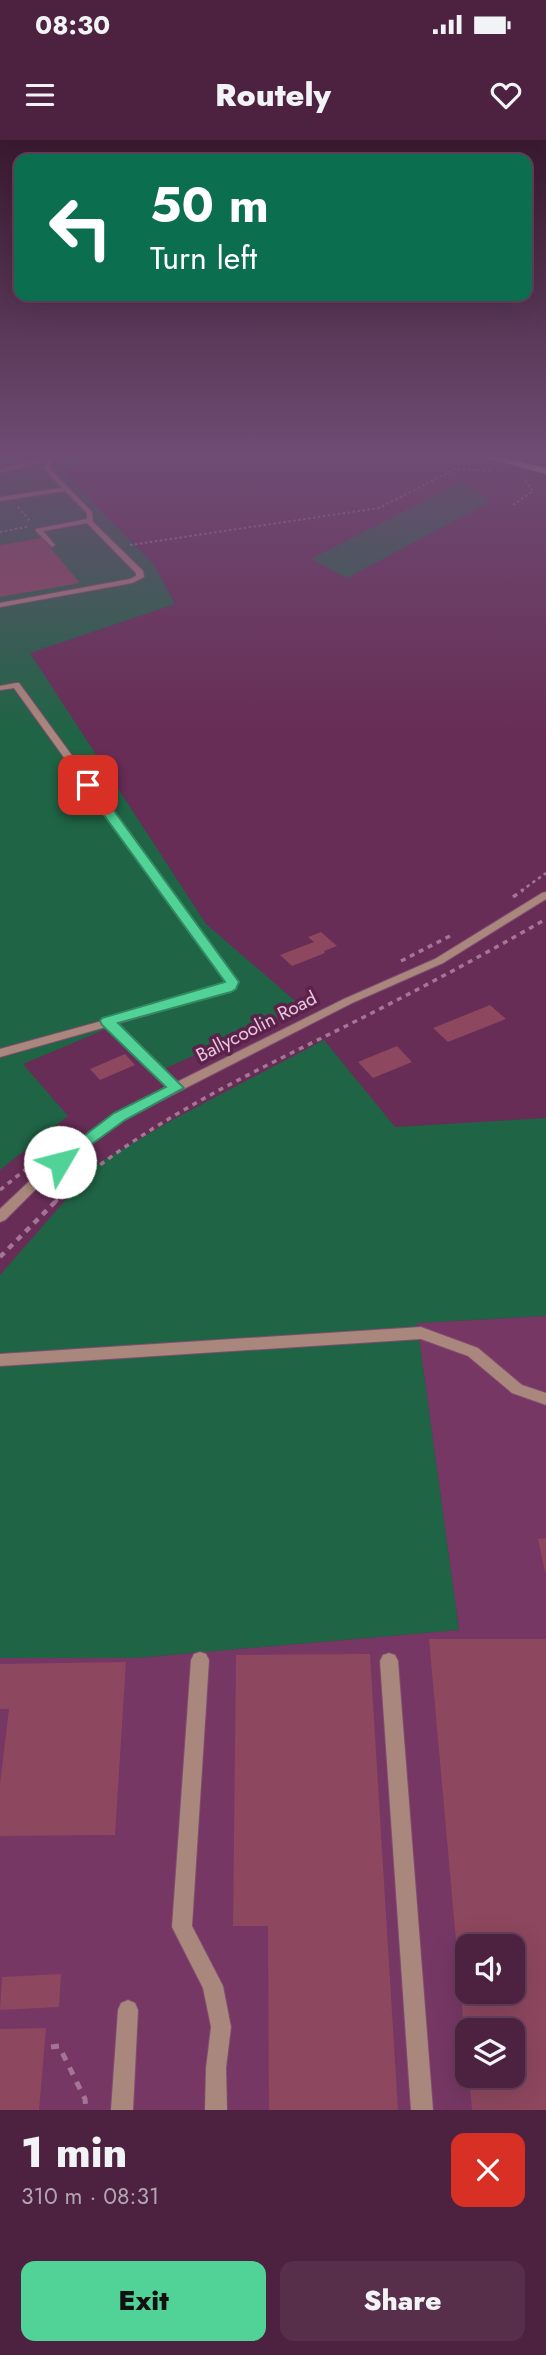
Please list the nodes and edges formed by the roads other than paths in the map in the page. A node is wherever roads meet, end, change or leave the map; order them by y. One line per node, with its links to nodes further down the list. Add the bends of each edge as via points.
1 (116, 549): 2 (lane, via 140,573 138,579)
2 (0, 606)
3 (0, 688): 5 (street, via 16,685 232,982 226,989)
4 (546, 895): 7 (street, Ballycoolin Road, via 439,961 348,1001)
5 (107, 1021): 6 (street); 7 (street)
6 (0, 1053)
7 (176, 1088): 8 (street, Ballycoolin Road, via 120,1117 41,1177)
8 (0, 1217)
9 (0, 1360): 10 (street, via 421,1333 473,1352 517,1389)
10 (546, 1399)
11 (200, 1660): 15 (street, via 182,1927 213,1986 221,2027)
12 (388, 1661): 16 (street)
13 (128, 2010): 14 (street)
14 (122, 2110)
15 (216, 2110)
16 (422, 2110)

